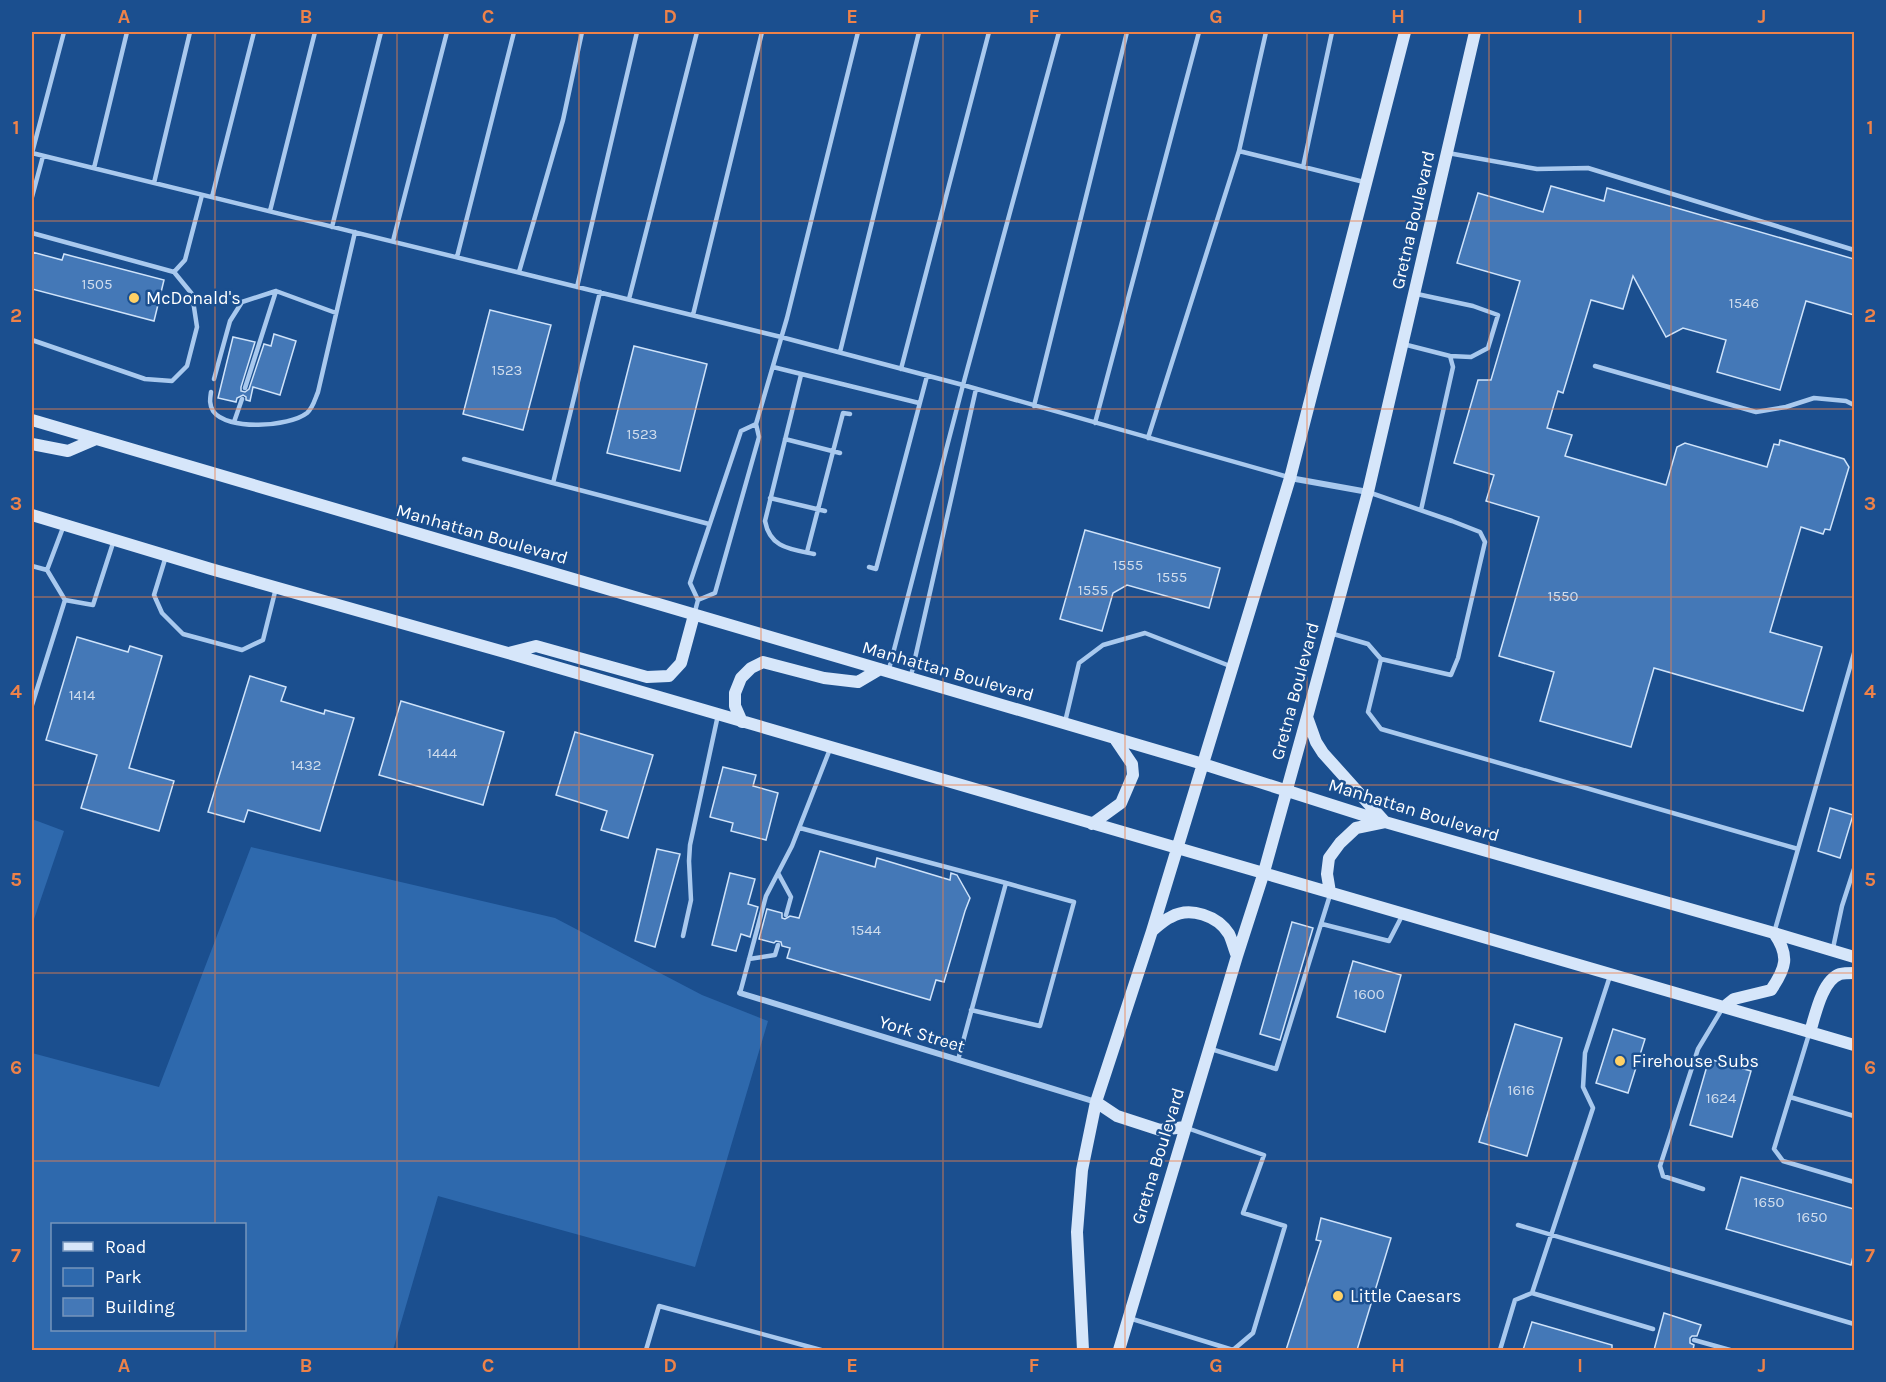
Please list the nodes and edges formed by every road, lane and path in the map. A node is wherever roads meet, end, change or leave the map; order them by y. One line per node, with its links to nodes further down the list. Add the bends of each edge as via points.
1 (64, 32): 24 (lane)
2 (127, 32): 28 (lane)
3 (189, 32): 29 (lane)
4 (254, 32): 33 (lane)
5 (315, 32): 34 (lane)
6 (381, 32): 35 (lane)
7 (447, 32): 38 (lane)
8 (514, 32): 40 (lane)
9 (582, 32): 42 (lane, via 563,120)
10 (636, 32): 43 (lane)
11 (697, 32): 47 (lane)
12 (762, 32): 49 (lane)
13 (858, 32): 50 (lane)
14 (919, 32): 53 (lane)
15 (989, 32): 57 (lane)
16 (1059, 32): 61 (lane)
17 (1127, 32): 68 (lane)
18 (1199, 32): 72 (lane)
19 (1266, 32): 23 (lane)
20 (1332, 32): 27 (lane)
21 (1405, 32): 30 (street)
22 (1475, 32): 25 (street, Gretna Boulevard)
23 (1239, 152): 27 (lane); 76 (lane)
24 (32, 153): 26 (lane)
25 (1447, 153): 39 (lane, via 1537,168 1588,168); 46 (street, Gretna Boulevard)
26 (43, 156): 28 (lane); 32 (lane)
27 (1303, 167): 30 (lane)
28 (94, 168): 29 (lane)
29 (154, 183): 31 (lane)
30 (1366, 183): 83 (street)
31 (202, 195): 33 (lane); 41 (lane, via 185,260)
32 (32, 197)
33 (212, 197): 34 (lane)
34 (270, 212): 35 (lane)
35 (332, 227): 36 (lane)
36 (355, 232): 38 (lane); 48 (lane)
37 (32, 233): 41 (lane)
38 (393, 242): 40 (lane)
39 (1854, 250)
40 (457, 257): 42 (lane)
41 (174, 272): 51 (lane, via 192,294 196,327 188,366 172,381 145,379)
42 (519, 272): 43 (lane)
43 (577, 286): 45 (lane)
44 (276, 291): 48 (lane); 60 (lane, via 242,302 230,321); 62 (lane)
45 (600, 292): 47 (lane); 85 (lane)
46 (1414, 294): 52 (street, Gretna Boulevard); 54 (lane, via 1498,315 1488,348 1471,357)
47 (629, 299): 49 (lane)
48 (336, 313): 71 (lane, via 310,411 278,423)
49 (693, 315): 50 (lane)
50 (781, 337): 53 (lane); 56 (lane)
51 (32, 340)
52 (1402, 344): 54 (lane); 87 (street, Gretna Boulevard)
53 (840, 352): 57 (lane)
54 (1450, 356): 92 (lane, via 1453,367)
55 (1595, 366): 67 (lane, via 1756,412 1814,398 1846,400)
56 (773, 367): 58 (lane); 73 (lane)
57 (901, 369): 59 (lane)
58 (801, 375): 66 (lane); 78 (lane)
59 (927, 376): 61 (lane); 66 (lane)
60 (214, 379)
61 (963, 386): 63 (lane); 115 (lane)
62 (245, 388)
63 (976, 389): 68 (lane); 116 (lane)
64 (211, 392): 71 (lane, via 209,403 214,412)
65 (242, 399): 71 (lane)
66 (919, 403): 75 (lane)
67 (1854, 405)
68 (1034, 406): 72 (lane)
69 (850, 414): 80 (lane, via 843,413)
70 (32, 420): 77 (street, Manhattan Boulevard)
71 (234, 422)
72 (1095, 423): 76 (lane)
73 (756, 424): 95 (lane, via 741,431); 108 (lane, via 759,437 716,593)
74 (904, 427): 75 (lane)
75 (912, 430): 90 (lane)
76 (1148, 438): 83 (lane)
77 (96, 439): 79 (street, via 68,451); 109 (street, Manhattan Boulevard)
78 (785, 439): 80 (lane); 88 (lane)
79 (32, 444)
80 (833, 451): 81 (lane); 84 (lane)
81 (840, 453)
82 (464, 459): 85 (lane)
83 (1290, 478): 87 (street); 114 (street)
84 (825, 482): 86 (lane); 91 (lane)
85 (554, 483): 95 (lane)
86 (832, 484)
87 (1368, 492): 92 (lane); 110 (street, Gretna Boulevard)
88 (770, 498): 91 (lane); 100 (lane, via 765,521 767,533 774,543)
89 (887, 498): 90 (lane)
90 (894, 500): 98 (lane)
91 (818, 510): 93 (lane); 100 (lane)
92 (1421, 510): 113 (lane, via 1480,532 1485,542 1458,658 1451,675)
93 (825, 512)
94 (32, 515): 96 (street)
95 (710, 524): 108 (lane, via 690,584)
96 (64, 525): 99 (street); 105 (lane)
97 (880, 525): 98 (lane)
98 (887, 527): 104 (lane, via 876,569)
99 (114, 540): 102 (street); 107 (lane, via 93,605)
100 (807, 552): 101 (lane)
101 (814, 554)
102 (166, 556): 106 (street); 106 (lane, via 154,595 162,613 183,634 242,650 263,640)
103 (32, 566): 105 (lane)
104 (869, 567)
105 (46, 570): 107 (lane)
106 (276, 588): 111 (street)
107 (65, 600): 117 (lane)
108 (698, 600): 109 (lane)
109 (694, 615): 111 (street, via 681,663 669,676 647,677 536,646); 115 (street, Manhattan Boulevard)
110 (1329, 633): 113 (lane, via 1368,644); 119 (street, Gretna Boulevard)
111 (508, 653): 118 (street)
112 (1854, 653): 130 (lane)
113 (1381, 659): 130 (lane, via 1368,712 1382,729)
114 (1232, 668): 121 (lane, via 1145,633 1103,645 1079,663); 124 (street)
115 (884, 671): 116 (street, Manhattan Boulevard); 120 (street, via 858,682 824,678 763,662 741,678 735,693 735,706)
116 (911, 679): 121 (street, Manhattan Boulevard)
117 (32, 705)
118 (718, 715): 120 (street); 141 (lane, via 690,844 691,900)
119 (1307, 717): 125 (street, Gretna Boulevard); 126 (street, via 1323,753)
120 (742, 722): 123 (street)
121 (1065, 724): 122 (street, Manhattan Boulevard)
122 (1115, 739): 124 (street, Manhattan Boulevard); 127 (street, via 1128,755 1133,775 1120,803)
123 (830, 748): 127 (street); 128 (lane)
124 (1203, 764): 125 (street, Manhattan Boulevard); 129 (street)
125 (1287, 790): 126 (street, Manhattan Boulevard); 132 (street, Gretna Boulevard)
126 (1385, 822): 135 (street, via 1356,828 1340,843 1329,858); 140 (street, Manhattan Boulevard)
127 (1092, 824): 129 (street)
128 (800, 828): 133 (lane); 134 (lane)
129 (1176, 848): 132 (street); 139 (street)
130 (1798, 849): 140 (lane)
131 (1854, 869): 143 (lane)
132 (1264, 872): 135 (street); 144 (street, Gretna Boulevard)
133 (778, 873): 137 (lane, via 791,897); 146 (lane, via 766,896)
134 (1006, 884): 151 (lane); 151 (lane, via 1074,902 1040,1026)
135 (1330, 892): 136 (street); 138 (lane)
136 (1403, 913): 138 (lane, via 1389,941); 147 (street)
137 (786, 915)
138 (1322, 924): 154 (lane, via 1276,1069)
139 (1152, 931): 144 (street, via 1172,916 1195,912 1217,922 1228,933); 157 (street)
140 (1774, 933): 143 (street, Manhattan Boulevard); 150 (street, via 1783,945 1785,958 1771,990 1734,999)
141 (683, 936)
142 (777, 945): 146 (lane, via 775,955)
143 (1832, 951): 145 (street, Manhattan Boulevard)
144 (1237, 956): 154 (street, Gretna Boulevard)
145 (1854, 957)
146 (749, 959): 149 (lane)
147 (1611, 974): 150 (street); 163 (lane, via 1585,1053 1583,1087 1593,1108)
148 (1854, 974): 152 (street, via 1839,974 1830,982)
149 (740, 993): 155 (street, York Street)
150 (1724, 1007): 152 (street); 161 (lane, via 1698,1049 1660,1166 1664,1176)
151 (971, 1010): 155 (lane)
152 (1810, 1032): 153 (street); 156 (lane)
153 (1854, 1045)
154 (1209, 1048): 159 (street, Gretna Boulevard)
155 (958, 1060): 157 (street, York Street)
156 (1790, 1097): 158 (lane); 160 (lane, via 1774,1149 1783,1161)
157 (1096, 1102): 159 (street, via 1117,1116 1160,1130); 171 (street, via 1082,1170 1077,1232)
158 (1854, 1116)
159 (1185, 1127): 165 (street, Gretna Boulevard); 165 (lane, via 1264,1155 1244,1213 1285,1226 1253,1332 1233,1350)
160 (1854, 1182)
161 (1703, 1189)
162 (1518, 1225): 163 (lane)
163 (1551, 1234): 164 (lane); 166 (lane)
164 (1532, 1293): 167 (lane); 173 (lane, via 1515,1300)
165 (1129, 1317): 172 (street, Gretna Boulevard)
166 (1854, 1324)
167 (1653, 1329)
168 (1694, 1340): 174 (lane)
169 (646, 1350): 170 (lane, via 659,1306)
170 (821, 1350)
171 (1083, 1350)
172 (1119, 1350)
173 (1500, 1350)
174 (1730, 1350)

